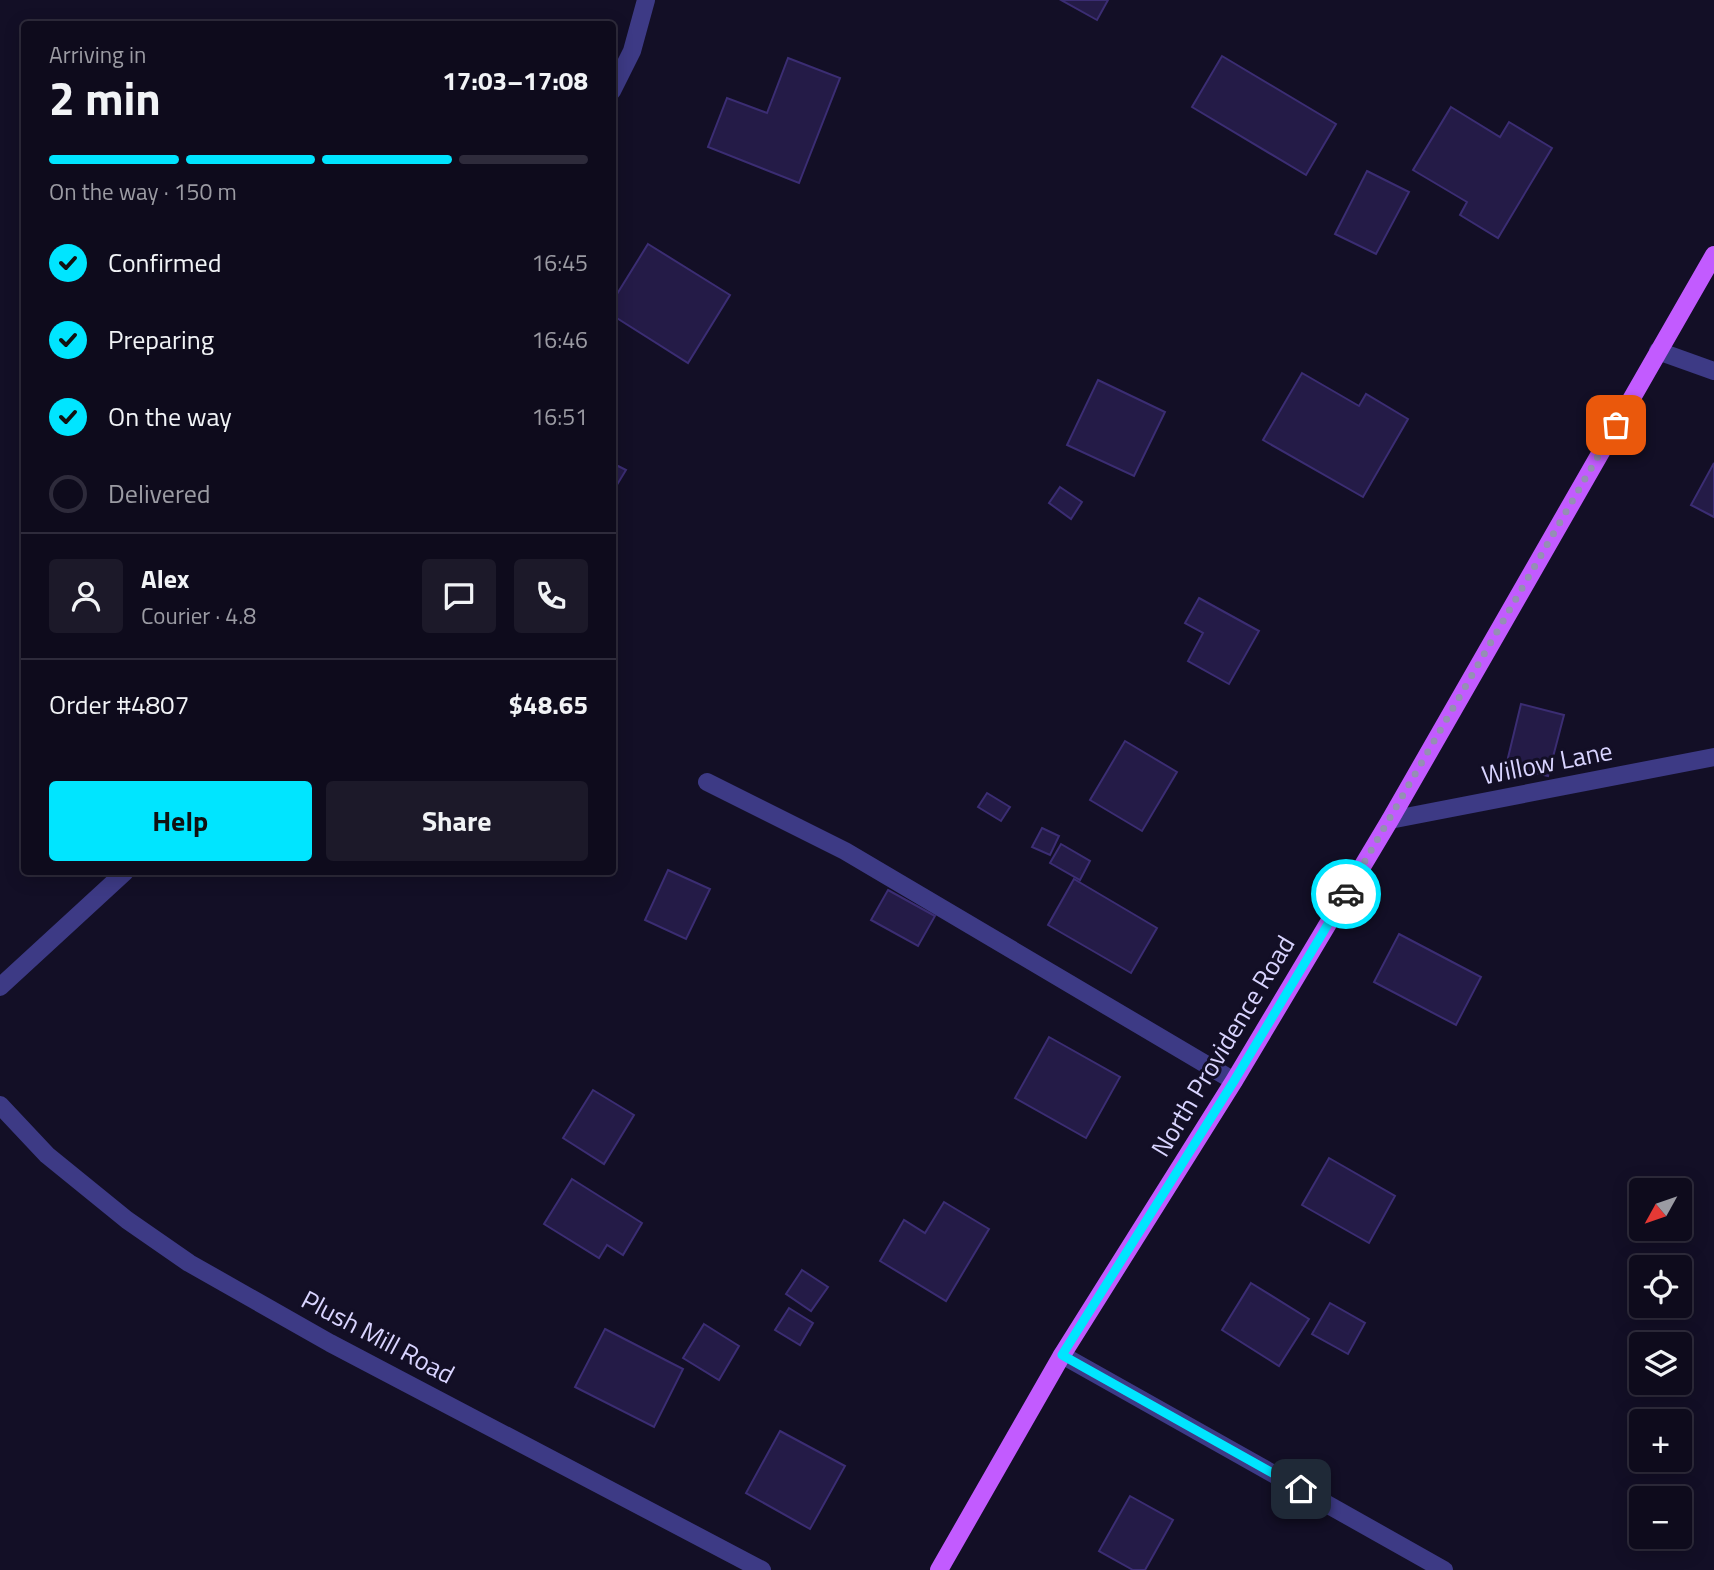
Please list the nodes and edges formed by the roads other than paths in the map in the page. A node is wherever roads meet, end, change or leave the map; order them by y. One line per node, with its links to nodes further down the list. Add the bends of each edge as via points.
1 (646, 0): 2 (street, via 632,51)
2 (616, 83)
3 (1714, 255): 4 (main road, North Providence Road)
4 (1658, 351): 5 (street); 8 (main road, North Providence Road)
5 (1714, 371)
6 (1714, 757): 8 (street, Willow Lane)
7 (707, 782): 11 (street, via 845,851)
8 (1390, 820): 11 (main road, North Providence Road)
9 (122, 875): 10 (street)
10 (0, 987)
11 (1234, 1081): 13 (main road, North Providence Road)
12 (0, 1105): 14 (street, Plush Mill Road, via 47,1155 189,1263 330,1343)
13 (1062, 1355): 15 (main road, North Providence Road); 16 (street)
14 (762, 1570)
15 (939, 1570)
16 (1444, 1570)

